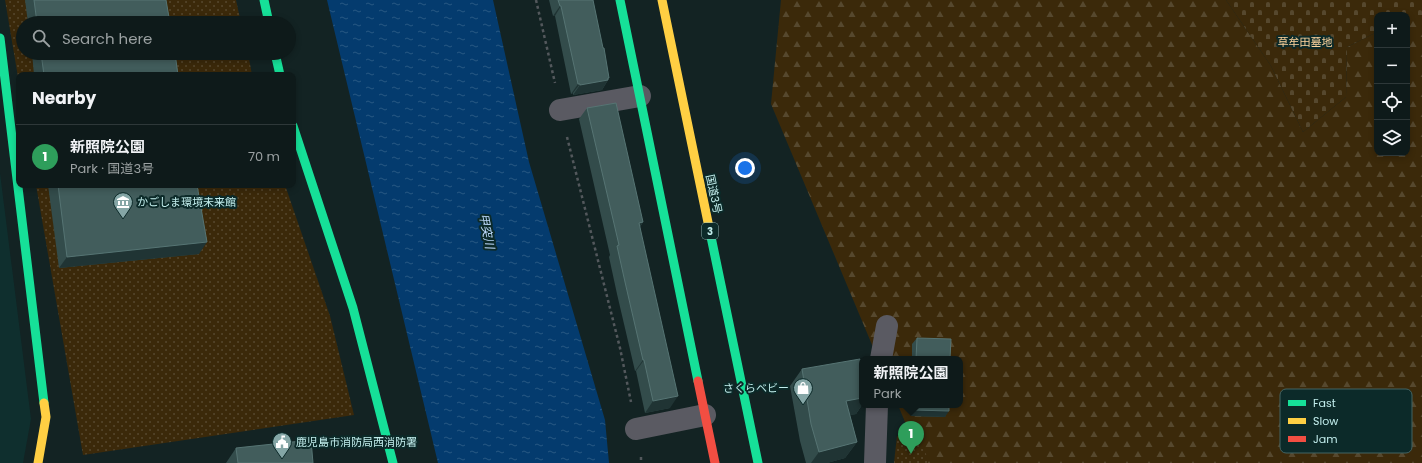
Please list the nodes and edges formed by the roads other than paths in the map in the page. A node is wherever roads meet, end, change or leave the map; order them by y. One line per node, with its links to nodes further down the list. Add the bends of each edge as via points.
1 (264, 0): 4 (main road)
2 (620, 0): 8 (main road)
3 (662, 0): 21 (main road, 国道3号 / 3)
4 (267, 16)
5 (0, 38): 11 (main road)
6 (277, 60): 7 (main road)
7 (279, 72)
8 (640, 96): 9 (street); 16 (main road)
9 (560, 110)
10 (296, 135): 19 (main road, via 353,308)
11 (16, 170)
12 (18, 188): 18 (main road, via 46,417)
13 (887, 326): 14 (street)
14 (882, 356)
15 (877, 408): 22 (street)
16 (705, 415): 17 (street); 20 (main road)
17 (636, 429)
18 (38, 463)
19 (393, 463)
20 (715, 463)
21 (758, 463)
22 (875, 463)

